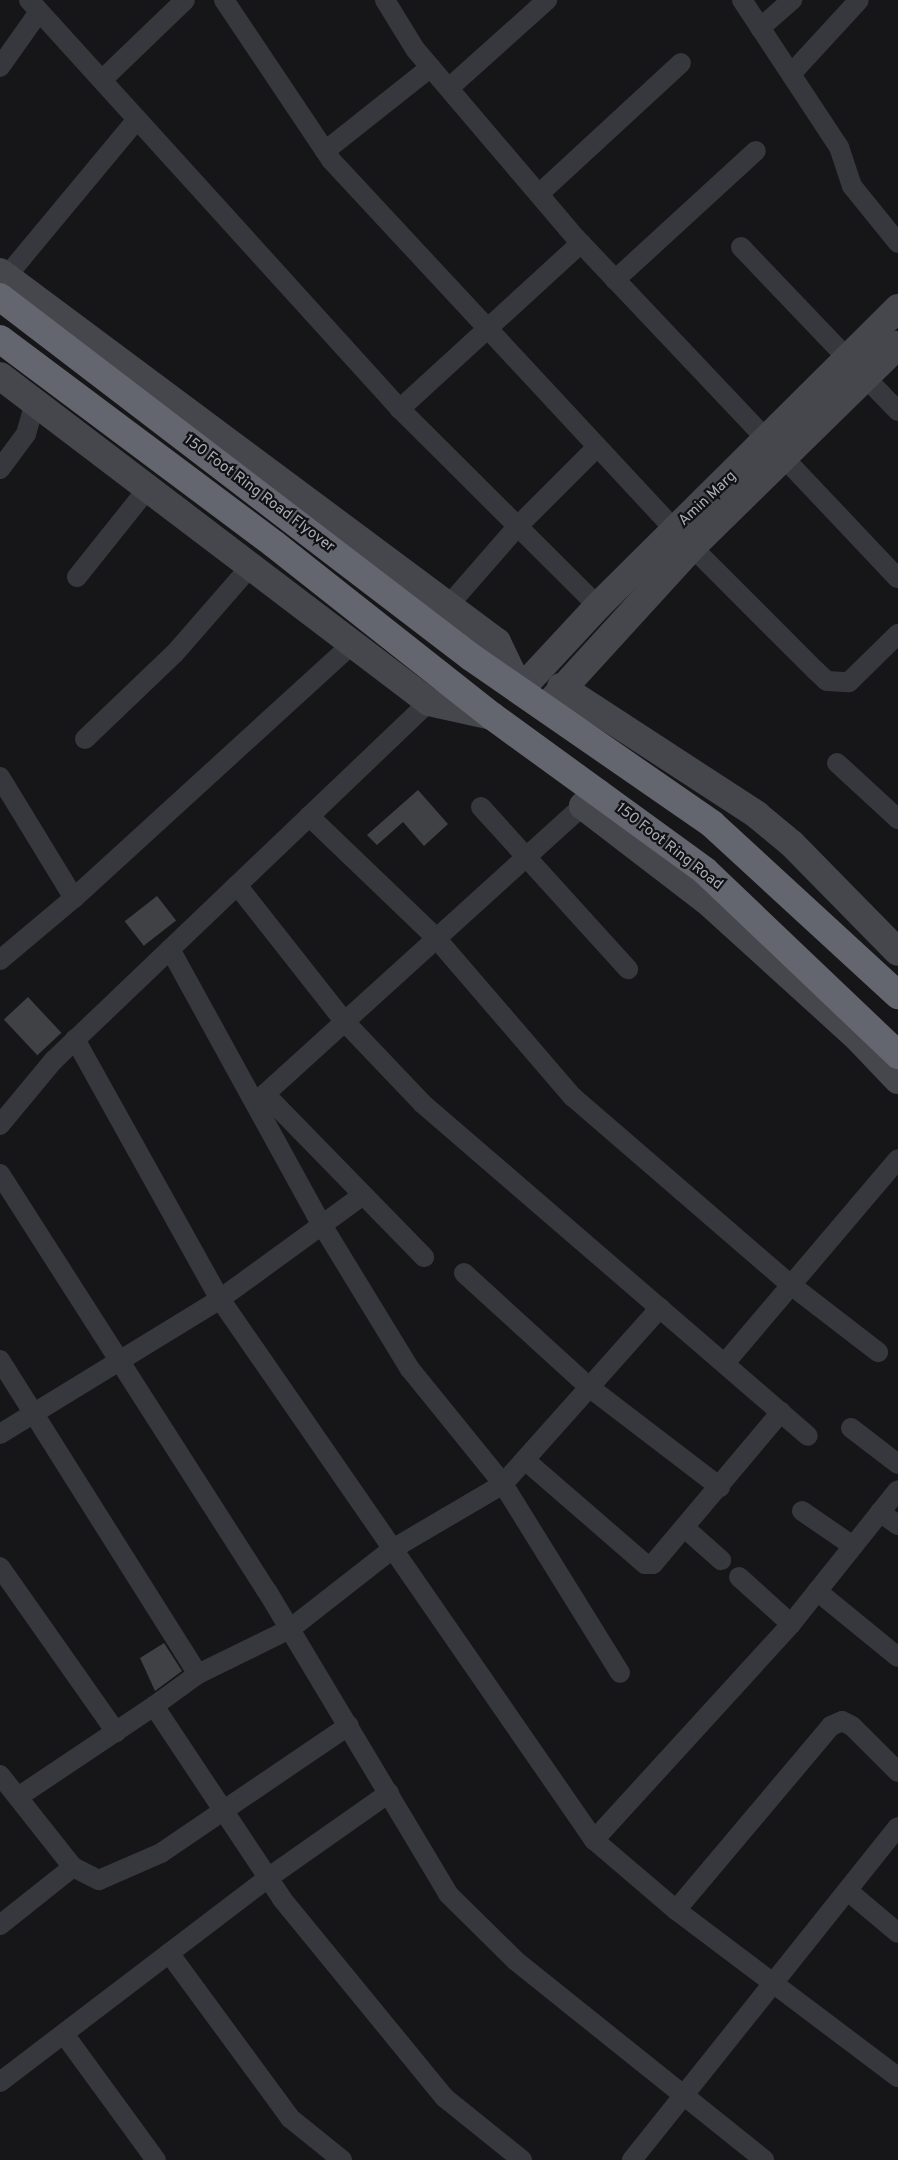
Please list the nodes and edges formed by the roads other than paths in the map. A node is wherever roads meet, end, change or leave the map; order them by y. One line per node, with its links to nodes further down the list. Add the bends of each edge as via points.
1 (185, 0): 14 (street)
2 (224, 0): 17 (street)
3 (385, 0): 12 (street)
4 (547, 0): 15 (street)
5 (742, 0): 9 (street)
6 (792, 0): 9 (street)
7 (859, 0): 13 (street)
8 (34, 6): 11 (street); 14 (street)
9 (760, 28): 13 (street)
10 (681, 63): 19 (street)
11 (0, 67)
12 (431, 67): 15 (street); 17 (street)
13 (791, 74): 21 (street, via 839,146 852,186)
14 (102, 80): 16 (street)
15 (449, 88): 19 (street)
16 (137, 119): 24 (street); 32 (street)
17 (325, 151): 26 (street)
18 (756, 151): 23 (street)
19 (539, 194): 20 (street)
20 (581, 243): 23 (street); 26 (street)
21 (898, 243)
22 (741, 247): 29 (street)
23 (616, 280): 35 (street)
24 (2, 282): 44 (highway, 150 Foot Ring Road Flyover)
25 (898, 308): 29 (street, Amin Marg)
26 (488, 328): 32 (street); 34 (street)
27 (0, 339): 50 (highway, 150 Foot Ring Road Flyover, via 274,544)
28 (898, 345): 29 (street, Amin Marg)
29 (857, 368): 33 (street); 35 (street, Amin Marg)
30 (0, 376): 31 (street)
31 (35, 402): 36 (street, via 26,434); 37 (street)
32 (400, 409): 38 (street)
33 (898, 411)
34 (597, 447): 38 (street); 39 (street)
35 (774, 451): 39 (street, Amin Marg); 42 (street)
36 (0, 470)
37 (148, 488): 40 (street); 41 (street)
38 (517, 527): 43 (street); 44 (street)
39 (684, 538): 43 (street, Amin Marg); 45 (street, via 827,681 849,682); 48 (street, Amin Marg)
40 (250, 567): 46 (street); 51 (street, via 175,653)
41 (77, 577)
42 (898, 578)
43 (598, 606): 47 (street, Amin Marg)
44 (440, 616): 47 (highway, 150 Foot Ring Road Flyover)
45 (898, 634)
46 (352, 644): 49 (street); 60 (street)
47 (520, 690): 48 (highway)
48 (553, 697): 63 (street, via 757,815 792,844); 66 (highway, via 712,824)
49 (429, 702): 50 (street); 56 (street)
50 (492, 716): 54 (highway, 150 Foot Ring Road)
51 (85, 739)
52 (837, 763): 57 (street)
53 (2, 785): 60 (street)
54 (591, 800): 58 (street); 69 (highway, 150 Foot Ring Road, via 705,871); 70 (street, via 858,1038)
55 (481, 807): 58 (street)
56 (309, 816): 59 (street); 61 (street)
57 (898, 819)
58 (525, 858): 61 (street); 65 (street)
59 (237, 885): 62 (street); 67 (street)
60 (74, 898): 64 (street)
61 (436, 938): 67 (street); 79 (street, via 573,1097)
62 (170, 949): 68 (street); 71 (street)
63 (898, 952)
64 (0, 960)
65 (628, 969)
66 (898, 995)
67 (344, 1022): 71 (street); 81 (street, via 423,1104)
68 (75, 1039): 72 (street); 80 (street)
69 (898, 1055)
70 (898, 1080)
71 (260, 1098): 75 (street); 76 (street)
72 (0, 1125)
73 (898, 1159): 79 (street)
74 (0, 1174): 84 (street)
75 (363, 1195): 76 (street); 77 (street)
76 (322, 1225): 80 (street); 94 (street, via 410,1369)
77 (424, 1257)
78 (464, 1273): 86 (street)
79 (791, 1285): 82 (street); 85 (street)
80 (220, 1298): 84 (street); 102 (street)
81 (660, 1308): 85 (street); 86 (street)
82 (878, 1352)
83 (0, 1360): 87 (street)
84 (117, 1362): 87 (street); 108 (street)
85 (725, 1363): 88 (street)
86 (589, 1387): 92 (street); 95 (street)
87 (35, 1412): 90 (street); 111 (street)
88 (781, 1412): 91 (street); 95 (street)
89 (851, 1428): 93 (street)
90 (0, 1434)
91 (808, 1436)
92 (525, 1460): 94 (street); 100 (street, via 645,1564 664,1556)
93 (898, 1464)
94 (504, 1484): 102 (street); 110 (street)
95 (720, 1487): 100 (street)
96 (898, 1490): 98 (street)
97 (802, 1511): 101 (street)
98 (880, 1512): 99 (street); 101 (street)
99 (898, 1525)
100 (686, 1529): 103 (street)
101 (853, 1546): 106 (street)
102 (391, 1550): 108 (street); 121 (street)
103 (721, 1560)
104 (0, 1567): 114 (street)
105 (740, 1577): 107 (street)
106 (818, 1591): 107 (street); 109 (street)
107 (791, 1624): 121 (street)
108 (290, 1628): 111 (street); 113 (street)
109 (898, 1657)
110 (620, 1673)
111 (198, 1674): 112 (street)
112 (154, 1706): 114 (street); 119 (street)
113 (349, 1724): 117 (street); 119 (street)
114 (116, 1732): 118 (street)
115 (898, 1772): 125 (street, via 852,1726 842,1721 831,1726)
116 (0, 1775): 118 (street)
117 (389, 1793): 123 (street); 133 (street, via 448,1894 516,1961)
118 (18, 1797): 122 (street)
119 (225, 1813): 122 (street, via 161,1853 108,1877 99,1880); 123 (street)
120 (898, 1827): 124 (street)
121 (594, 1840): 125 (street)
122 (73, 1867): 126 (street)
123 (268, 1878): 128 (street); 136 (street, via 445,2098)
124 (848, 1891): 127 (street); 129 (street)
125 (676, 1910): 129 (street)
126 (0, 1925)
127 (898, 1933)
128 (169, 1954): 130 (street); 135 (street, via 290,2118)
129 (775, 1985): 131 (street); 133 (street)
130 (64, 2034): 132 (street); 134 (street)
131 (898, 2077)
132 (0, 2082)
133 (683, 2095): 137 (street); 138 (street)
134 (156, 2160)
135 (342, 2160)
136 (522, 2160)
137 (632, 2160)
138 (764, 2160)

